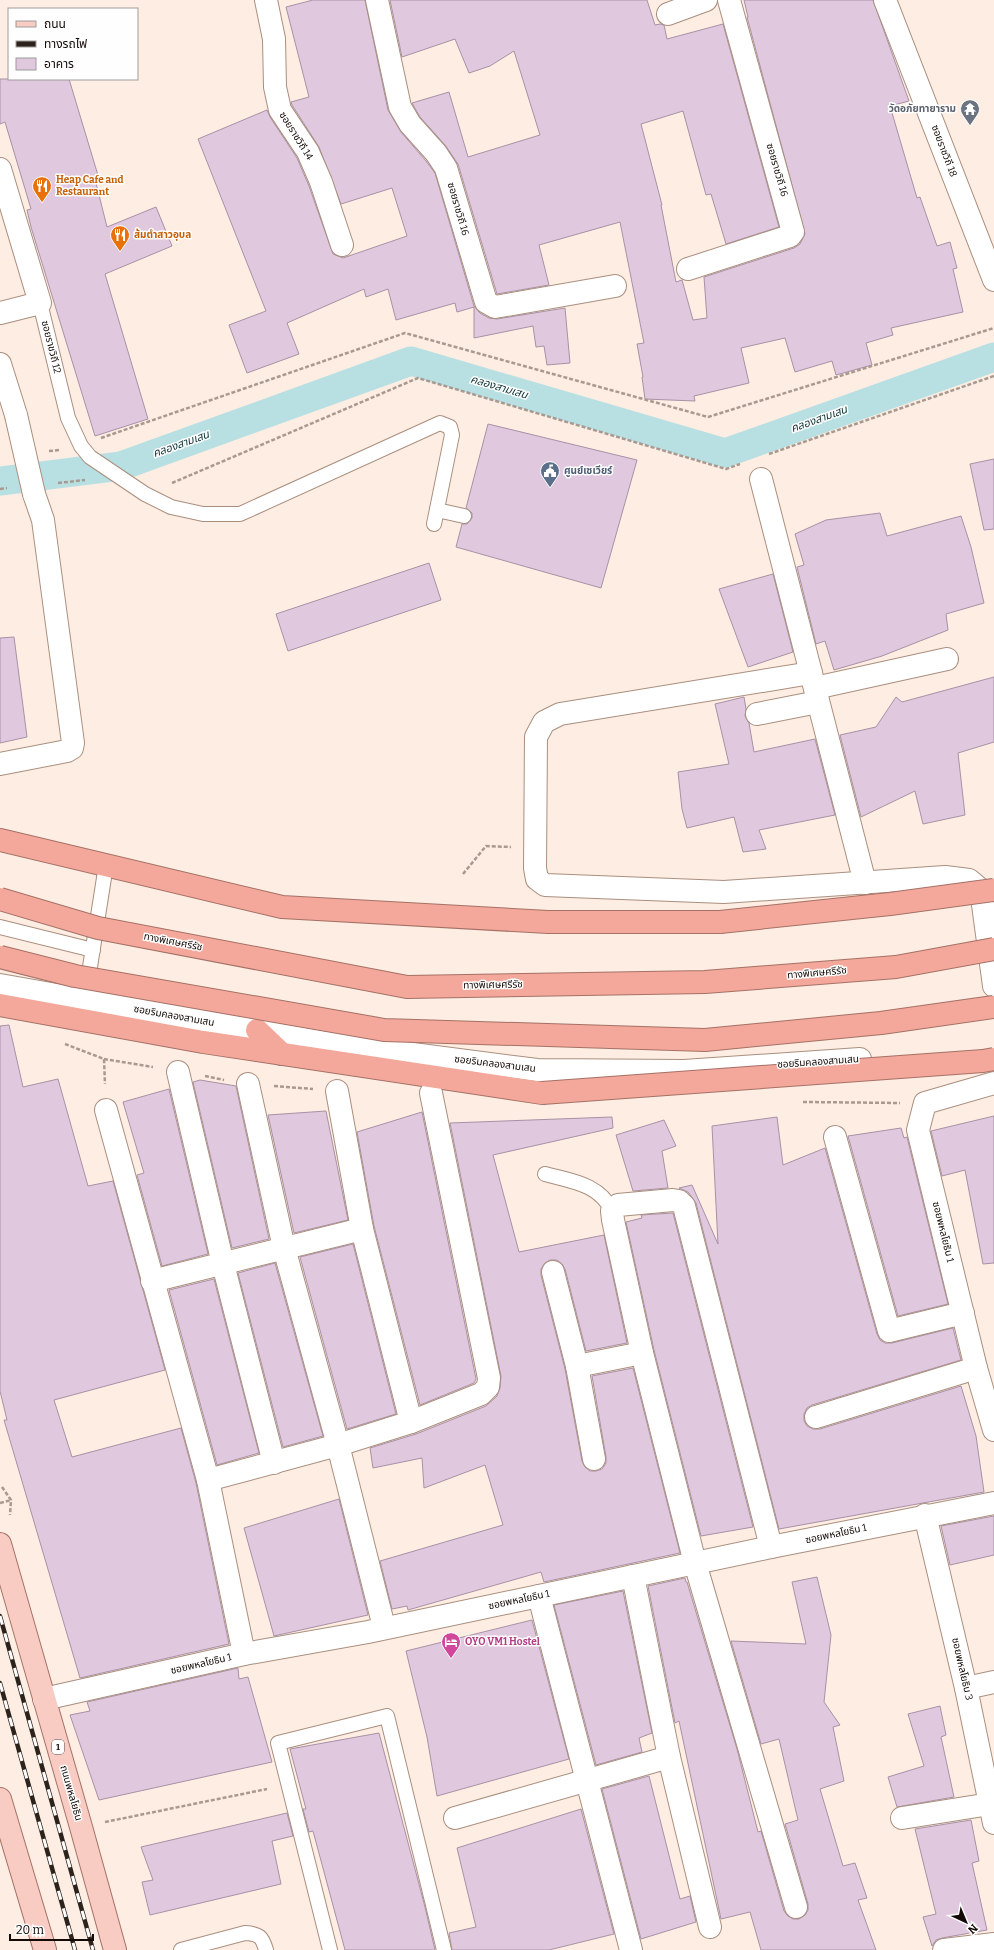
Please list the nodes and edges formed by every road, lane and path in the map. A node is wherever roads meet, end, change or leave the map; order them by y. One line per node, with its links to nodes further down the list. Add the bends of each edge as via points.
1 (266, 0): 8 (street, ซอยราชวิถี 14, via 274,39 275,87 280,110 308,152)
2 (377, 0): 11 (street, ซอยราชวิถี 16, via 400,107 410,124 446,168 486,302 495,307)
3 (706, 0): 6 (street)
4 (729, 0): 9 (street, ซอยราชวิถี 16, via 793,230 790,236)
5 (885, 0): 10 (street, ซอยราชวิถี 18)
6 (668, 14)
7 (0, 169): 12 (street, ซอยราชวิถี 12)
8 (342, 244)
9 (688, 269)
10 (994, 280)
11 (615, 286)
12 (40, 303): 13 (street); 17 (lane, ซอยราชวิถี 12, via 68,418)
13 (0, 313)
14 (994, 328): 17 (path, via 708,417 405,332)
15 (0, 364): 22 (street, bridge, via 16,414)
16 (994, 376): 18 (path)
17 (81, 446): 24 (lane, ซอยราชวิถี 12, via 97,462)
18 (763, 456)
19 (741, 464): 24 (path, via 726,469 418,378)
20 (88, 479): 22 (path)
21 (761, 479): 29 (street)
22 (33, 488): 23 (path); 31 (street, via 43,520 73,743 72,748 67,751)
23 (0, 489)
24 (145, 494): 25 (lane, ซอยราชวิถี 12, via 171,507 203,514 240,514 440,423 450,427 452,436)
25 (437, 510): 26 (lane); 27 (lane)
26 (464, 516)
27 (434, 524)
28 (947, 659): 29 (street)
29 (814, 688): 30 (street); 36 (street); 36 (street, via 560,714 544,722 536,737 534,868 537,879 545,885 724,892)
30 (757, 714)
31 (0, 764)
32 (0, 840): 34 (highway)
33 (486, 846): 35 (path)
34 (106, 865): 37 (highway, bridge, via 282,907 548,922 720,922 890,904); 41 (lane)
35 (462, 874)
36 (865, 883): 37 (street, via 945,877 969,880)
37 (990, 889): 44 (street)
38 (0, 899): 40 (highway, ทางพิเศษศรีรัช, bridge, via 98,928 407,987 704,982 896,967)
39 (0, 927): 41 (lane)
40 (994, 949)
41 (93, 950): 45 (lane)
42 (0, 957): 47 (highway, bridge, via 75,976 384,1030 705,1040 881,1023)
43 (0, 985): 45 (street, ซอยริมคลองสามเสน)
44 (994, 986)
45 (85, 1000): 48 (street, ซอยริมคลองสามเสน)
46 (0, 1005): 50 (highway)
47 (994, 1007)
48 (257, 1030): 50 (highway); 53 (street, ซอยริมคลองสามเสน, via 328,1043 537,1070 684,1071 934,1054)
49 (60, 1042): 52 (path)
50 (282, 1054): 51 (highway, bridge, via 542,1093)
51 (994, 1059)
52 (104, 1060): 54 (path); 59 (path)
53 (994, 1065)
54 (178, 1072): 56 (path); 65 (street)
55 (994, 1083): 68 (street, ซอยพหลโยธิน 1, via 925,1103 918,1130)
56 (248, 1084): 57 (path); 64 (street)
57 (337, 1091): 63 (street)
58 (431, 1093): 73 (street, via 489,1378 488,1387 481,1394)
59 (106, 1110): 67 (street)
60 (835, 1138): 68 (street, via 890,1331)
61 (545, 1174): 62 (lane, via 597,1191 608,1202)
62 (612, 1211): 69 (street); 86 (street, via 618,1206 673,1200 684,1206)
63 (362, 1229): 64 (street); 73 (street)
64 (284, 1248): 65 (street); 75 (street)
65 (223, 1264): 67 (street); 77 (street)
66 (553, 1272): 70 (street)
67 (152, 1281): 78 (street)
68 (962, 1312): 71 (street, ซอยพหลโยธิน 1)
69 (642, 1353): 70 (street); 87 (street)
70 (576, 1366): 76 (street)
71 (976, 1368): 72 (street); 74 (street, ซอยพหลโยธิน 1)
72 (816, 1417)
73 (411, 1422): 75 (street)
74 (994, 1430)
75 (338, 1445): 77 (street); 90 (street)
76 (594, 1459)
77 (274, 1463): 78 (street)
78 (208, 1480): 91 (street)
79 (2, 1487): 80 (path)
80 (11, 1500): 81 (path); 83 (path)
81 (0, 1503)
82 (994, 1503): 84 (street, ซอยพหลโยธิน 1)
83 (10, 1515)
84 (925, 1515): 86 (street, ซอยพหลโยธิน 1); 93 (street, ซอยพหลโยธิน 3)
85 (0, 1544): 94 (main road, ถนนพหลโยธิน / 1)
86 (772, 1547): 87 (street, ซอยพหลโยธิน 1)
87 (695, 1563): 88 (street, ซอยพหลโยธิน 1); 103 (street)
88 (633, 1576): 89 (street, ซอยพหลโยธิน 1); 95 (street)
89 (540, 1596): 90 (street, ซอยพหลโยธิน 1); 96 (street)
90 (384, 1627): 91 (street, ซอยพหลโยธิน 1)
91 (244, 1654): 94 (street, ซอยพหลโยธิน 1)
92 (994, 1682): 93 (street)
93 (966, 1688): 99 (street, ซอยพหลโยธิน 3)
94 (44, 1699): 102 (main road, ถนนพหลโยธิน / 1)
95 (669, 1757): 96 (street); 104 (street)
96 (588, 1780): 100 (street); 112 (street)
97 (288, 1785): 102 (path); 110 (lane); 111 (lane, via 278,1743 387,1716)
98 (0, 1799): 106 (main road)
99 (992, 1814): 101 (street)
100 (455, 1818)
101 (902, 1818)
102 (81, 1827): 107 (main road, ถนนพหลโยธิน / 1)
103 (796, 1907)
104 (710, 1927)
105 (994, 1944): 113 (street)
106 (45, 1950)
107 (115, 1950)
108 (181, 1950): 109 (lane, via 245,1933 255,1934 263,1940)
109 (266, 1950)
110 (330, 1950)
111 (444, 1950)
112 (631, 1950)
113 (944, 1950)

